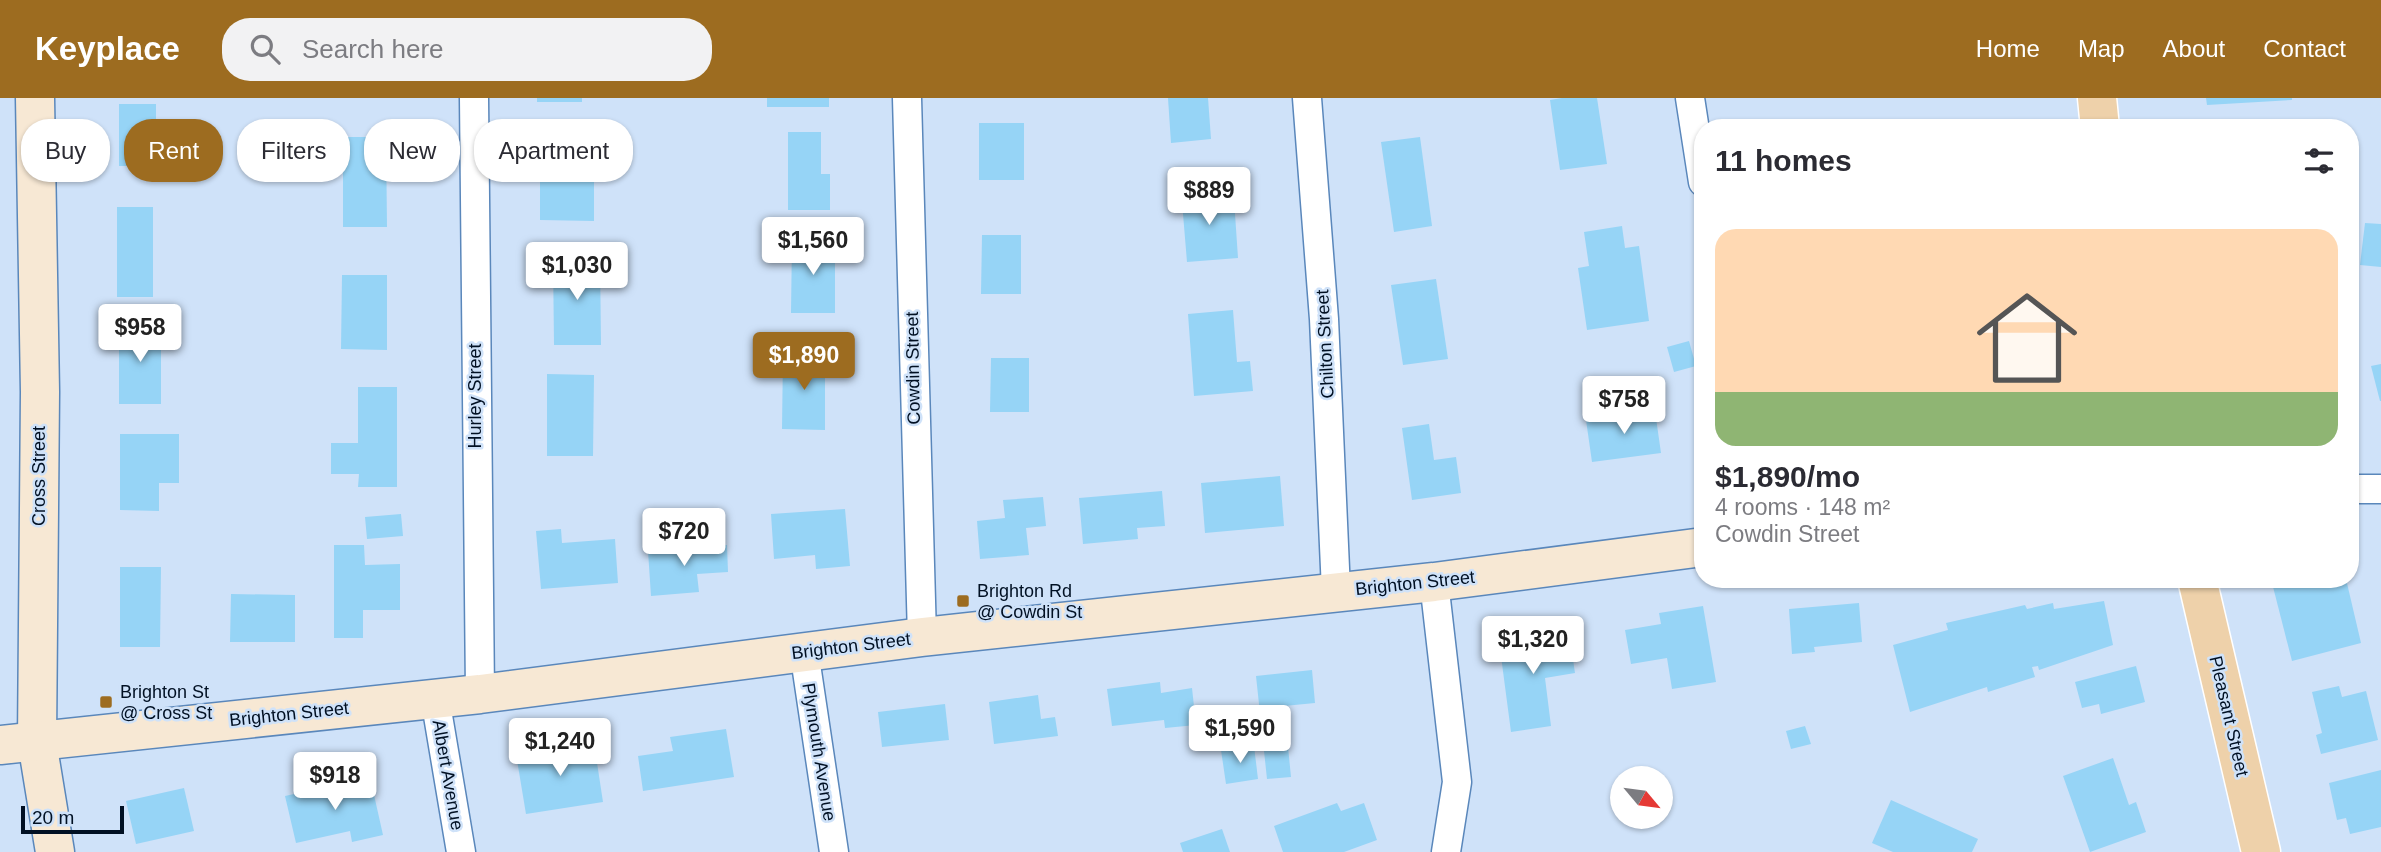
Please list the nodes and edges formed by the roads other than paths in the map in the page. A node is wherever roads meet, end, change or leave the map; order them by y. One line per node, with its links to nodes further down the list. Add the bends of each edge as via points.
1 (35, 98): 19 (main road, Cross Street, via 40,392)
2 (474, 98): 17 (street, Hurley Street)
3 (907, 98): 15 (street, Cowdin Street)
4 (1307, 98): 14 (street, Chilton Street, via 1324,319)
5 (1690, 98): 8 (street)
6 (2097, 98): 7 (main road)
7 (2099, 119)
8 (1694, 124)
9 (2359, 489): 10 (street)
10 (2381, 489)
11 (1694, 548): 12 (main road, Brighton Street)
12 (1434, 582): 14 (main road, Brighton Street); 23 (street, via 1457,782)
13 (2199, 588): 24 (main road, Pleasant Street)
14 (1336, 591): 15 (main road, Brighton Street)
15 (922, 637): 16 (main road, Brighton Street)
16 (804, 651): 17 (main road, Brighton Street); 22 (street, Plymouth Avenue)
17 (480, 694): 18 (main road, Brighton Street)
18 (435, 698): 19 (main road, Brighton Street); 21 (street, Albert Avenue)
19 (18, 744): 20 (main road, Cross Street)
20 (55, 852)
21 (461, 852)
22 (834, 852)
23 (1447, 852)
24 (2260, 852)

